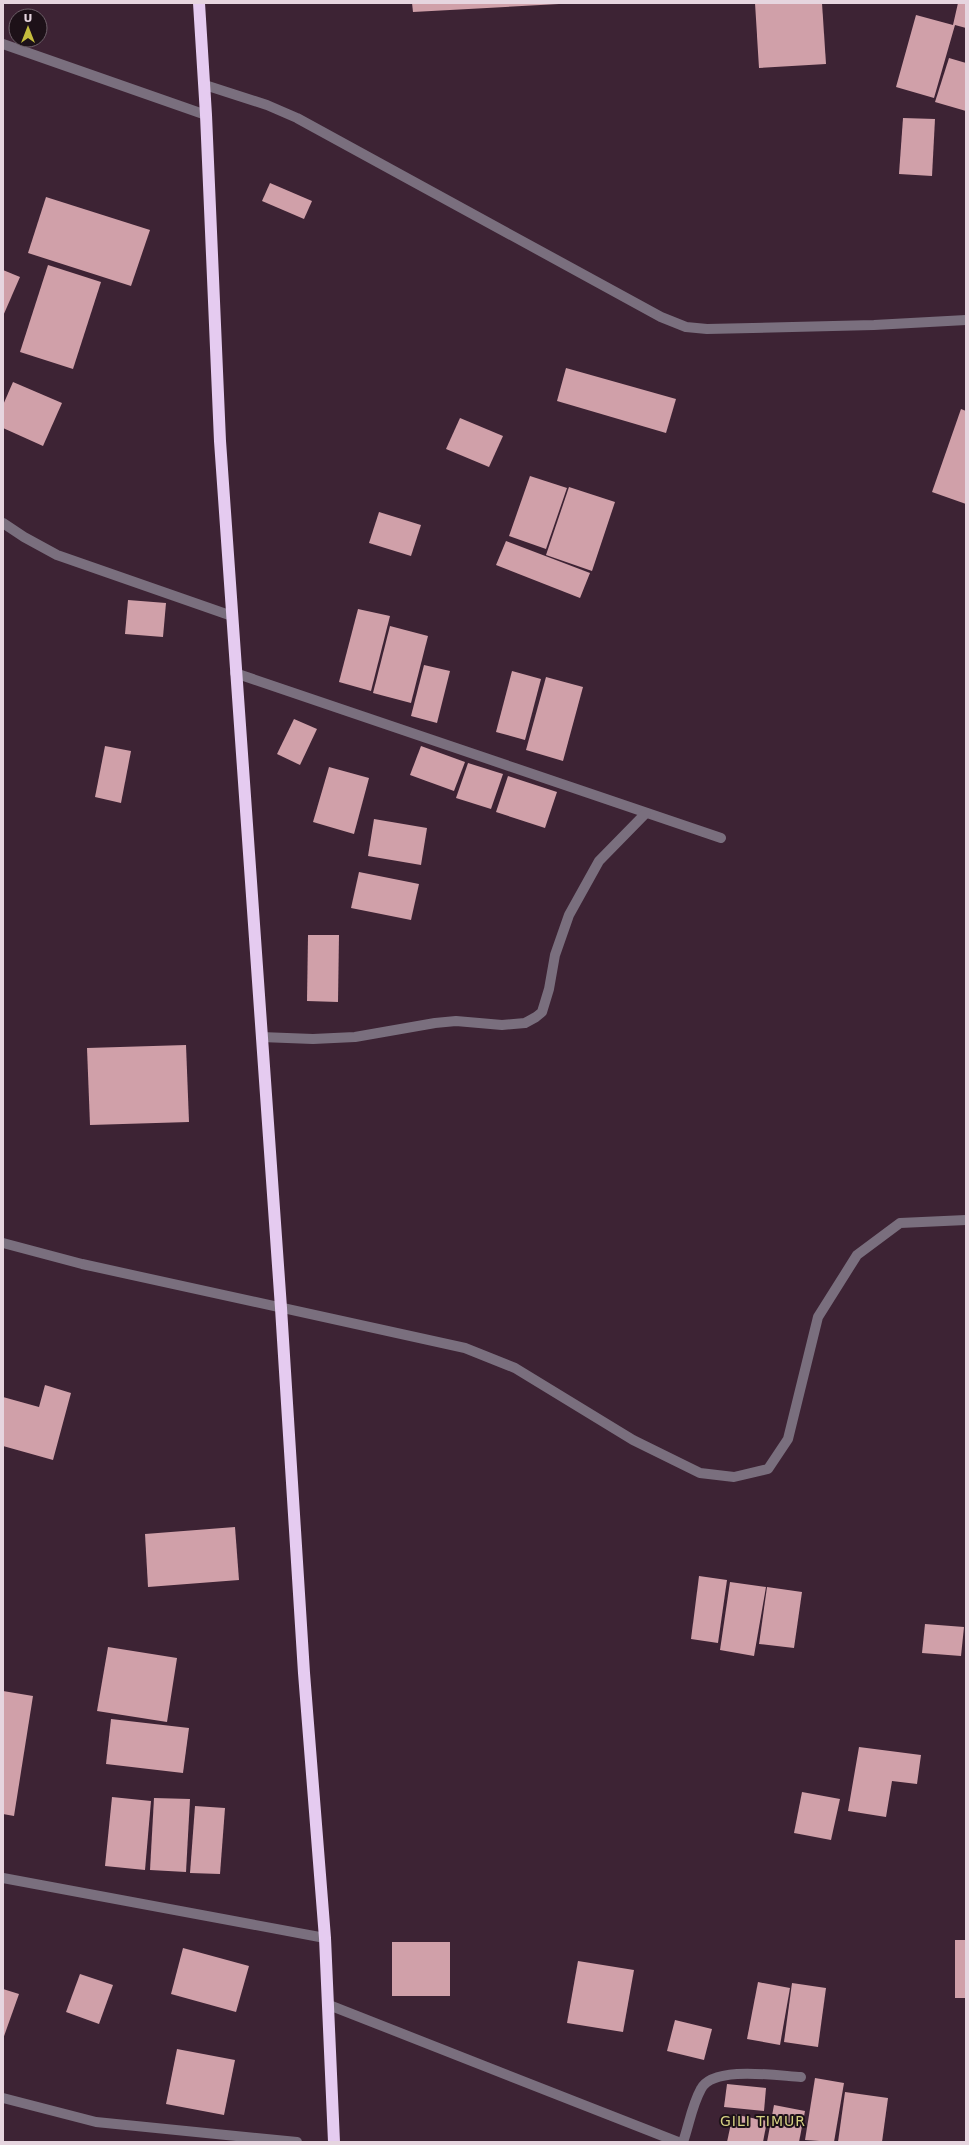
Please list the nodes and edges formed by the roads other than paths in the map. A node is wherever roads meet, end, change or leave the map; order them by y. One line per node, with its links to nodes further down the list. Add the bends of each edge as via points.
1 (199, 3): 3 (highway)
2 (3, 44): 4 (street)
3 (205, 85): 4 (highway); 5 (street, via 267,105 297,118 661,318 686,326 745,329)
4 (206, 116): 7 (highway, via 214,336)
5 (966, 320)
6 (3, 522): 7 (street, via 57,555)
7 (232, 616): 8 (highway)
8 (235, 673): 9 (street); 11 (highway)
9 (646, 813): 10 (street); 11 (street, via 599,861 569,916 555,955 542,1012 536,1017 525,1023 502,1025 456,1021 435,1023 355,1037)
10 (721, 838)
11 (261, 1037): 14 (highway)
12 (966, 1220): 14 (street, via 900,1223 857,1255 818,1317 788,1439 768,1469 734,1477 700,1473 633,1440 515,1368 465,1348)
13 (3, 1243): 14 (street, via 82,1264)
14 (280, 1308): 16 (highway, via 304,1674)
15 (3, 1878): 16 (street)
16 (325, 1938): 17 (highway)
17 (329, 2005): 21 (highway); 22 (street)
18 (801, 2077): 23 (street, via 740,2073 715,2078 701,2088)
19 (3, 2098): 20 (street, via 96,2122)
20 (297, 2142)
21 (334, 2142)
22 (678, 2142)
23 (683, 2142)

